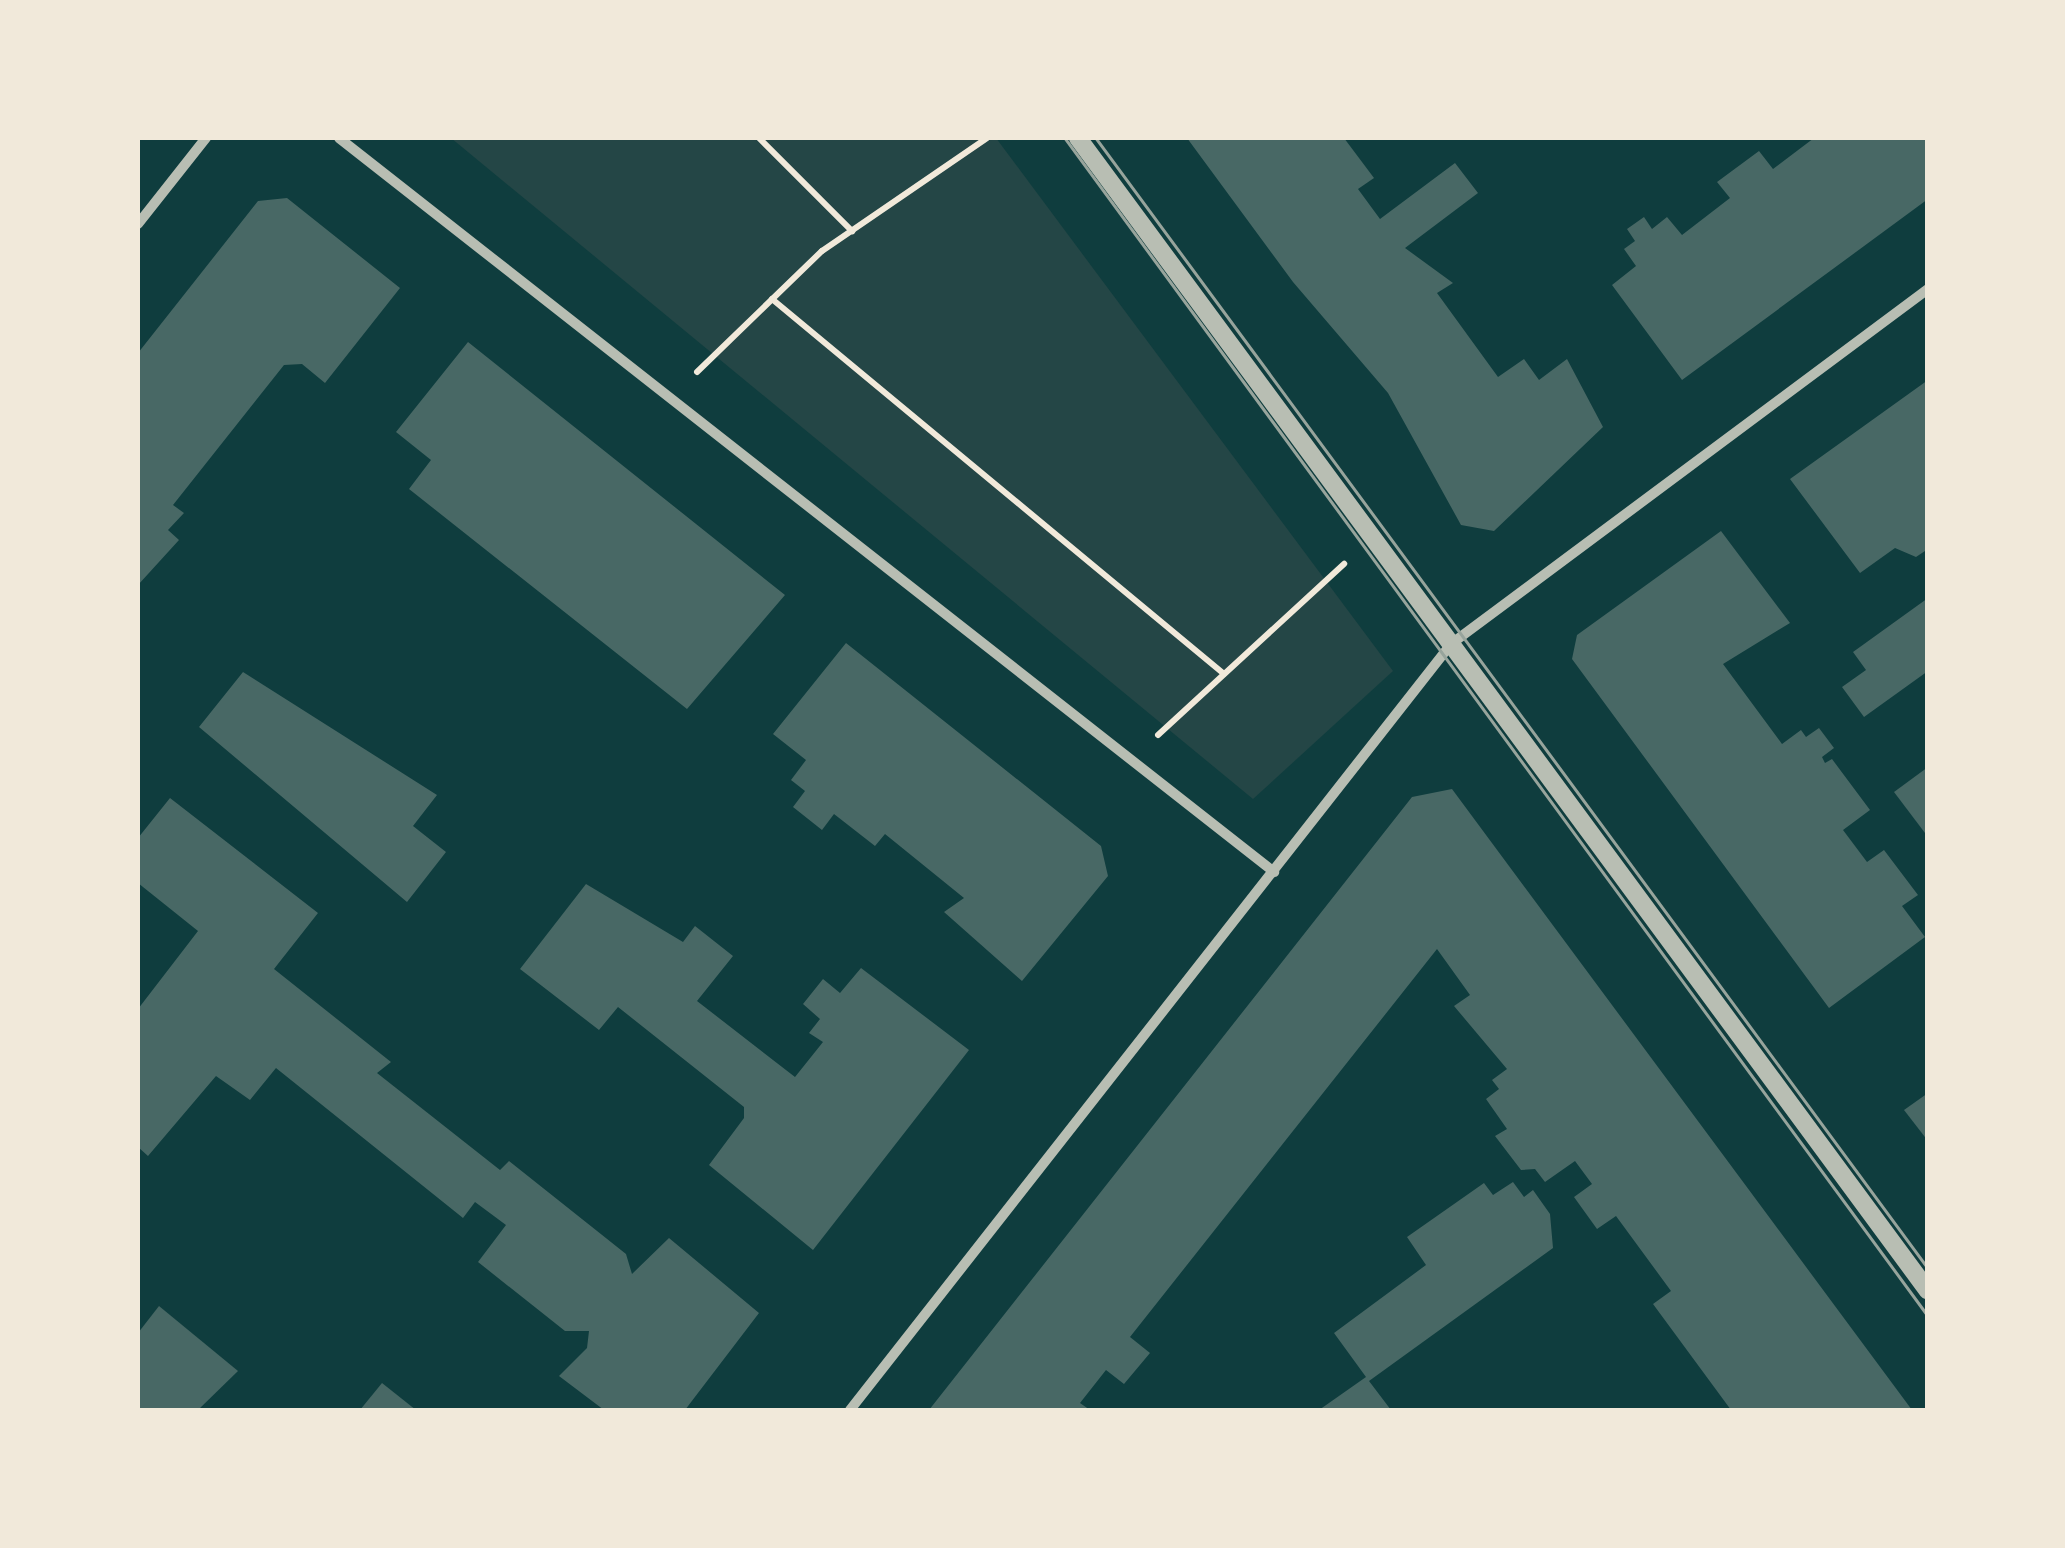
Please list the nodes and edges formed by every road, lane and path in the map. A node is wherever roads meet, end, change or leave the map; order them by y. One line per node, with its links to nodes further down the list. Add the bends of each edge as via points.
1 (206, 138): 6 (street)
2 (339, 138): 10 (street)
3 (759, 138): 7 (path)
4 (987, 138): 7 (path)
5 (1078, 138): 11 (street)
6 (138, 224)
7 (852, 231): 9 (path)
8 (1928, 289): 12 (street)
9 (772, 299): 10 (path); 13 (path)
10 (670, 397): 14 (street)
11 (1374, 537): 12 (street); 13 (path)
12 (1451, 644): 15 (street); 16 (street)
13 (1224, 674): 14 (path)
14 (1131, 759): 15 (street)
15 (1274, 872): 17 (street)
16 (1928, 1291)
17 (850, 1410)

